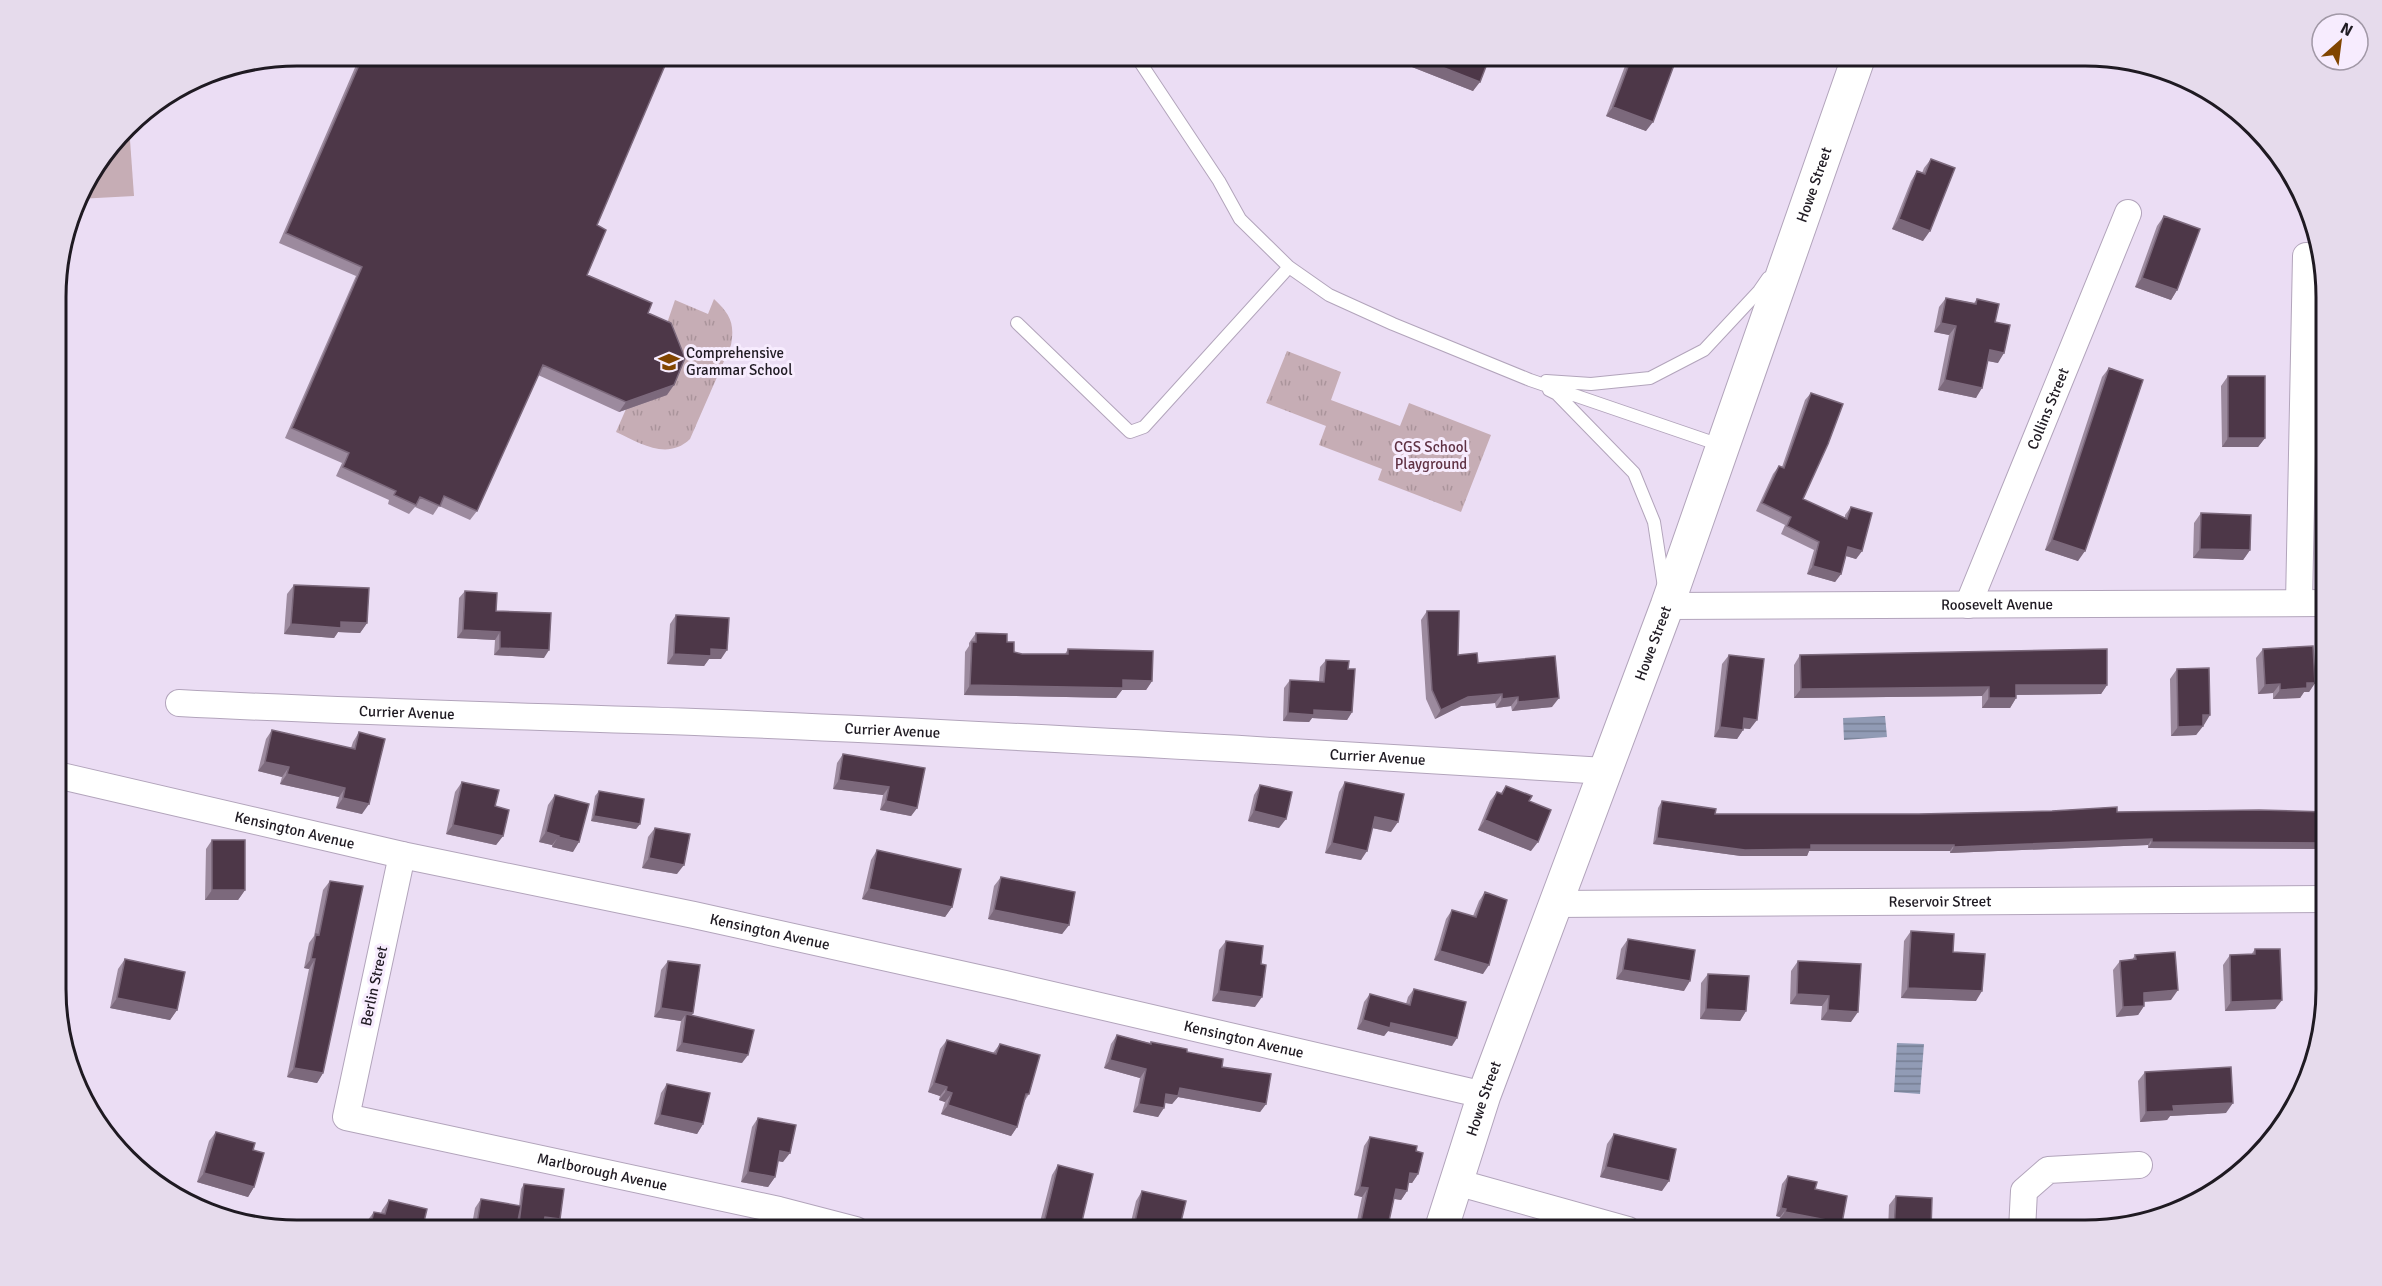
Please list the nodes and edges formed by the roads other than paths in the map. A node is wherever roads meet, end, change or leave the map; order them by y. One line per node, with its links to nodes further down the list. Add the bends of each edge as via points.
1 (1143, 66): 6 (lane, via 1240,219)
2 (1855, 66): 4 (main road, Howe Street)
3 (2128, 213): 12 (street, Collins Street)
4 (1794, 236): 8 (lane, via 1760,291 1704,350 1650,378 1591,384); 9 (main road, Howe Street)
5 (2306, 256): 10 (street)
6 (1289, 267): 7 (lane, via 1144,427 1130,432); 8 (lane, via 1329,295)
7 (1017, 323)
8 (1530, 380): 9 (lane); 13 (lane, via 1557,394 1634,473 1654,522)
9 (1722, 446): 13 (main road, Howe Street)
10 (2300, 603): 11 (street, Roosevelt Avenue); 12 (street, Roosevelt Avenue)
11 (2316, 603)
12 (1968, 605): 13 (street, Roosevelt Avenue)
13 (1667, 606): 15 (main road, Howe Street)
14 (179, 704): 15 (street, Currier Avenue, via 731,724)
15 (1605, 771): 19 (main road, Howe Street)
16 (66, 778): 17 (street, Kensington Avenue)
17 (402, 855): 20 (street, Kensington Avenue, via 694,915); 21 (street, Berlin Street)
18 (2316, 899): 19 (street, Reservoir Street)
19 (1554, 904): 20 (main road, Howe Street)
20 (1484, 1095): 23 (main road, Howe Street)
21 (346, 1117): 24 (street, Marlborough Avenue)
22 (2139, 1165): 27 (street, via 2048,1170 2024,1191)
23 (1456, 1182): 25 (main road, Howe Street); 26 (street)
24 (818, 1220)
25 (1444, 1220)
26 (1592, 1220)
27 (2023, 1220)

